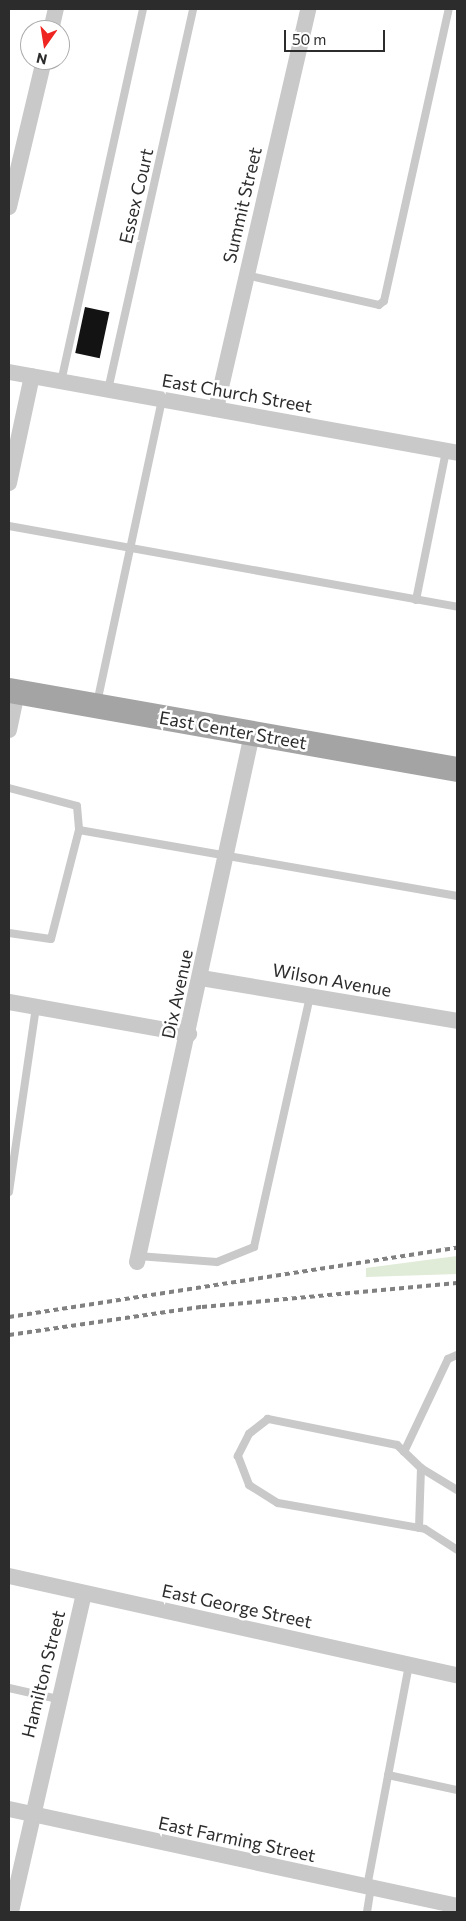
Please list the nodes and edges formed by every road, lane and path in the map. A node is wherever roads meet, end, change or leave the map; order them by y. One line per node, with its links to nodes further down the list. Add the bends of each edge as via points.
1 (143, 9): 10 (lane)
2 (193, 9): 11 (lane, Essex Court)
3 (308, 9): 7 (street, Summit Street)
4 (449, 9): 7 (lane, via 384,301 379,305)
5 (42, 70): 6 (street)
6 (9, 206)
7 (246, 275): 13 (street, Summit Street)
8 (9, 372): 9 (street, East Church Street)
9 (32, 376): 10 (street, East Church Street); 15 (street)
10 (61, 382): 11 (street, East Church Street)
11 (107, 390): 12 (street, East Church Street)
12 (162, 399): 13 (street, East Church Street); 17 (lane)
13 (216, 410): 14 (street, East Church Street)
14 (452, 452): 18 (lane)
15 (9, 483)
16 (9, 526): 17 (lane)
17 (128, 550): 18 (lane); 21 (lane)
18 (416, 600): 19 (lane)
19 (457, 607)
20 (13, 691): 21 (main road, East Center Street); 22 (street)
21 (96, 705): 23 (main road, East Center Street)
22 (9, 730)
23 (252, 734): 24 (main road, East Center Street); 27 (street, Dix Avenue)
24 (457, 769)
25 (9, 788): 26 (lane, via 77,806)
26 (78, 830): 27 (lane); 29 (lane, via 52,939)
27 (227, 856): 28 (lane); 30 (street, Dix Avenue)
28 (457, 896)
29 (9, 933)
30 (201, 978): 31 (street, Wilson Avenue); 35 (street, Dix Avenue)
31 (310, 997): 34 (street, Wilson Avenue); 37 (lane, via 254,1247 217,1262)
32 (9, 1002): 33 (street)
33 (36, 1006): 35 (street); 36 (lane)
34 (457, 1022)
35 (189, 1034): 37 (street, Dix Avenue)
36 (9, 1192)
37 (138, 1259)
38 (457, 1355): 39 (lane, via 448,1360)
39 (404, 1452): 40 (lane); 42 (lane, via 397,1445 367,1436 268,1420 249,1434 238,1456 249,1485 278,1503)
40 (421, 1468): 41 (lane); 42 (lane)
41 (457, 1490)
42 (419, 1528): 43 (lane)
43 (457, 1550)
44 (9, 1576): 45 (street, East George Street)
45 (84, 1593): 46 (street, East George Street); 49 (street, Hamilton Street)
46 (409, 1664): 47 (street, East George Street); 50 (lane)
47 (457, 1675)
48 (9, 1688): 49 (lane)
49 (58, 1699): 53 (street, Hamilton Street)
50 (388, 1775): 51 (lane); 54 (lane)
51 (457, 1790)
52 (9, 1809): 53 (street, East Farming Street)
53 (30, 1814): 54 (street, East Farming Street); 56 (street, Hamilton Street)
54 (369, 1888): 55 (street, East Farming Street); 57 (lane)
55 (457, 1906)
56 (11, 1912)
57 (367, 1912)

